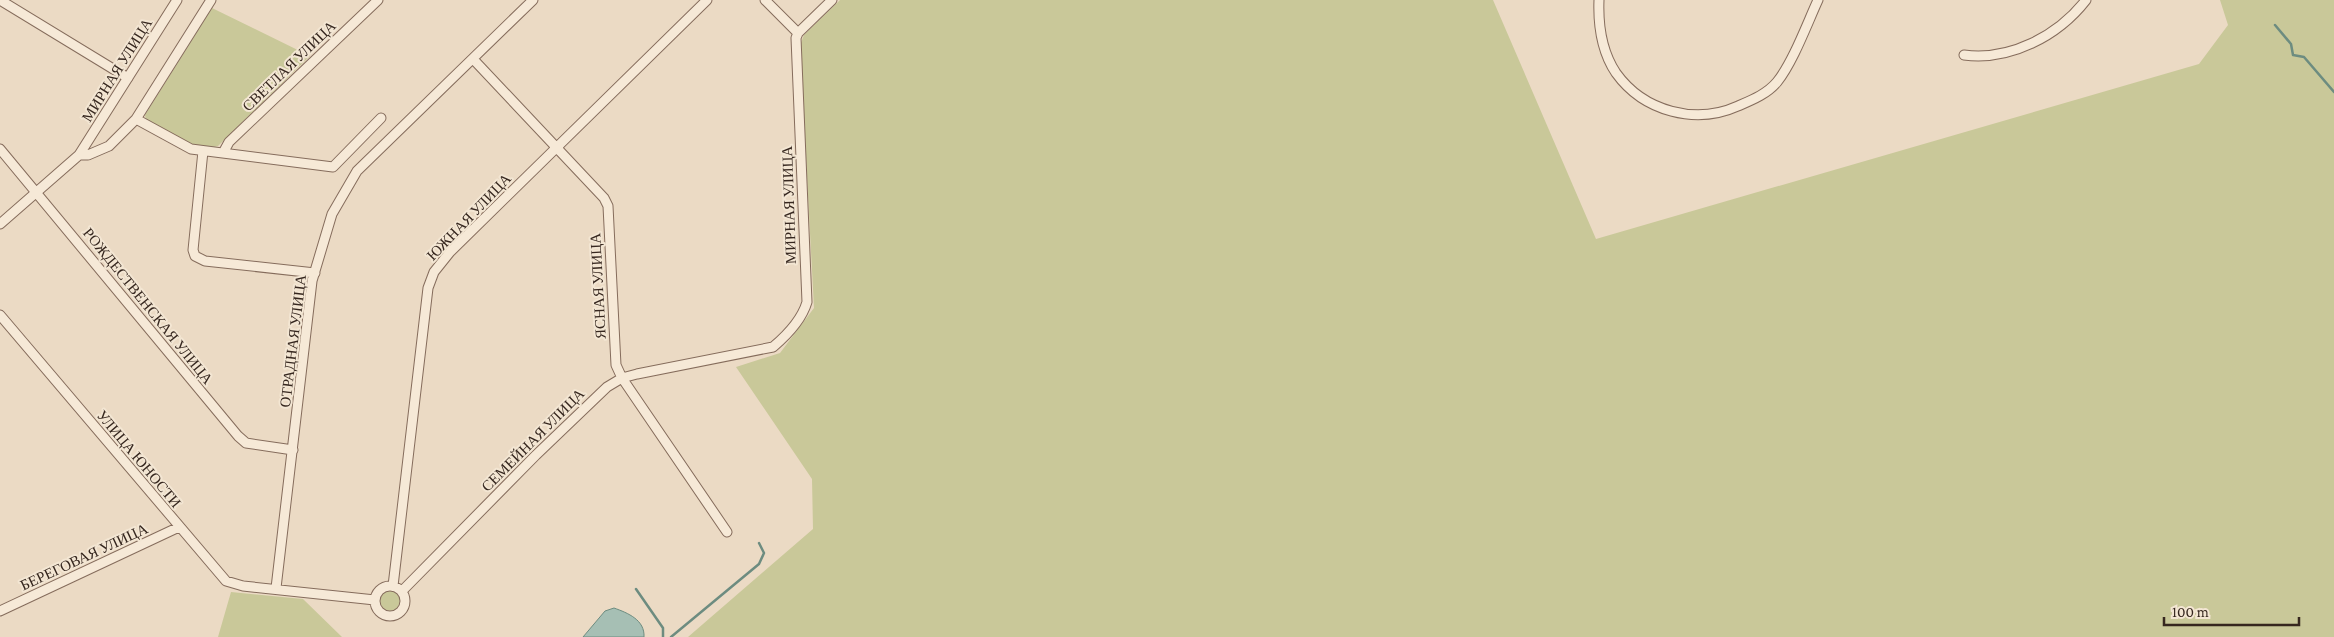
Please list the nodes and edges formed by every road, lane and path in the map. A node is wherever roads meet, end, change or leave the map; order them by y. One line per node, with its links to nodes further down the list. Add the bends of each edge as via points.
1 (0, 0): 15 (street)
2 (177, 0): 15 (street, МИРНАЯ УЛИЦА)
3 (211, 0): 17 (street, МИРНАЯ УЛИЦА)
4 (378, 0): 21 (street, СВЕТЛАЯ УЛИЦА, via 229,142)
5 (533, 0): 14 (street, ОТРАДНАЯ УЛИЦА)
6 (706, 0): 18 (street, ЮЖНАЯ УЛИЦА)
7 (765, 0): 12 (street)
8 (832, 0): 12 (street)
9 (1599, 0): 10 (street, via 1602,44 1616,73 1636,93 1660,108 1683,115 1707,116 1757,98 1777,82)
10 (1818, 0)
11 (2086, 0): 13 (street, via 2077,12 2046,35 2017,51 1982,57)
12 (798, 33): 27 (street, МИРНАЯ УЛИЦА, via 807,302 800,316 773,347)
13 (1964, 55)
14 (473, 59): 18 (street, ЯСНАЯ УЛИЦА); 25 (street, ОТРАДНАЯ УЛИЦА, via 357,172 332,214)
15 (128, 78): 22 (street, МИРНАЯ УЛИЦА)
16 (381, 118): 21 (street, via 333,167)
17 (136, 119): 20 (street, via 191,149); 22 (street, МИРНАЯ УЛИЦА, via 109,146 88,155)
18 (556, 148): 28 (street, ЯСНАЯ УЛИЦА, via 608,206 615,357); 32 (street, ЮЖНАЯ УЛИЦА, via 450,252 434,272 428,288)
19 (0, 149): 23 (street, РОЖДЕСТВЕНСКАЯ УЛИЦА)
20 (203, 150): 21 (street); 25 (street, via 195,256 205,261)
21 (222, 154)
22 (79, 155): 23 (street, МИРНАЯ УЛИЦА)
23 (37, 192): 24 (street, МИРНАЯ УЛИЦА); 29 (street, РОЖДЕСТВЕНСКАЯ УЛИЦА, via 238,436 246,443)
24 (0, 224)
25 (314, 273): 29 (street, ОТРАДНАЯ УЛИЦА)
26 (0, 315): 30 (street, УЛИЦА ЮНОСТИ)
27 (712, 360): 28 (street, СЕМЕЙНАЯ УЛИЦА)
28 (622, 378): 31 (street, ЯСНАЯ УЛИЦА); 34 (street, СЕМЕЙНАЯ УЛИЦА, via 607,387 536,455)
29 (293, 450): 33 (street, ОТРАДНАЯ УЛИЦА)
30 (179, 528): 33 (street, УЛИЦА ЮНОСТИ, via 226,581 242,586); 36 (street, БЕРЕГОВАЯ УЛИЦА)
31 (727, 532)
32 (393, 586): 34 (street); 35 (street, via 383,588)
33 (276, 588): 35 (street, УЛИЦА ЮНОСТИ)
34 (402, 591): 35 (street, via 404,606 394,615 380,612)
35 (375, 600)
36 (0, 611)

